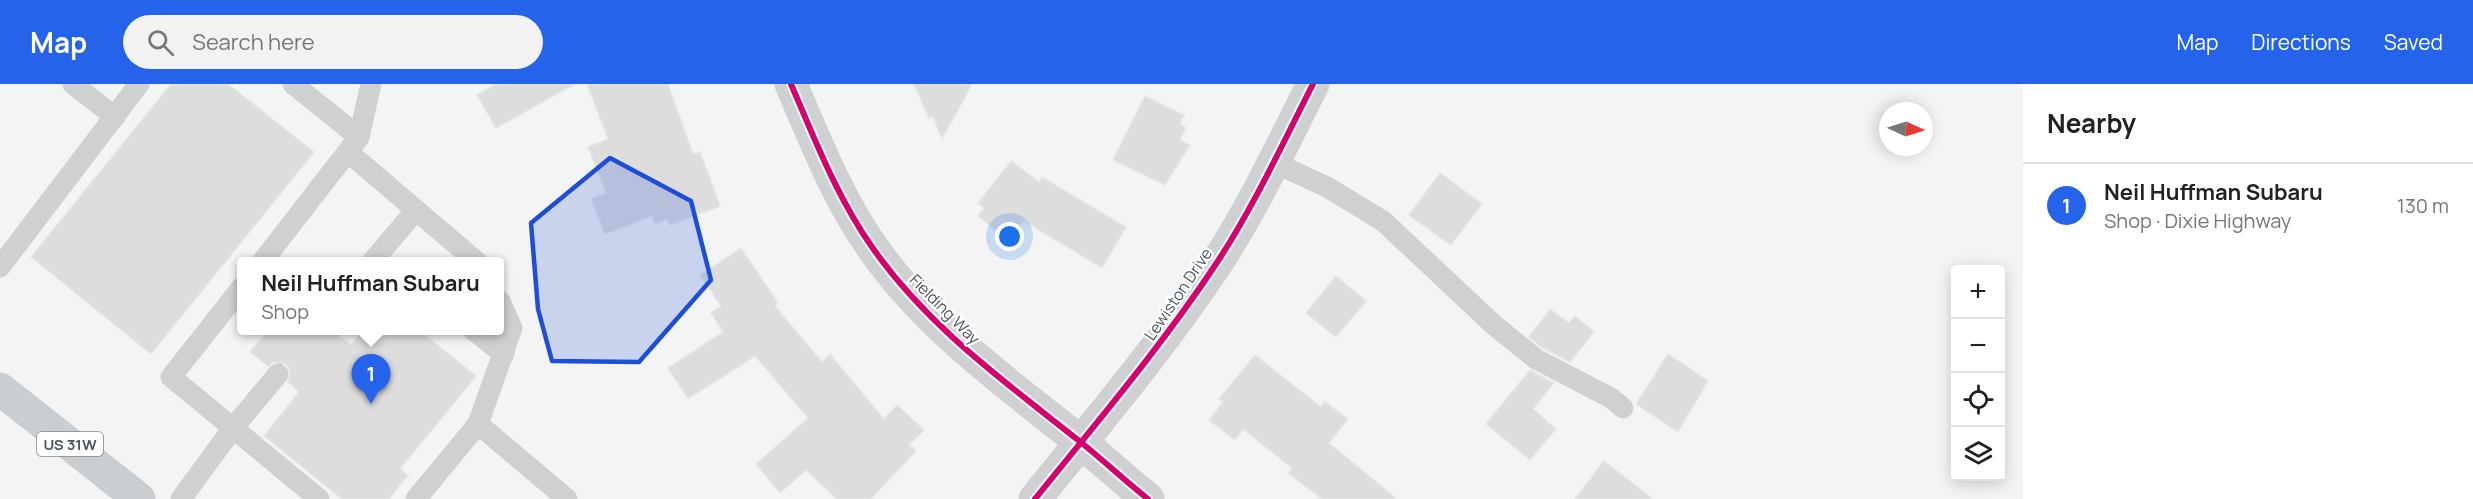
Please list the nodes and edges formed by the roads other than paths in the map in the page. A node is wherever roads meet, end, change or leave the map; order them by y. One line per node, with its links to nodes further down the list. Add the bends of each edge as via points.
1 (73, 84): 7 (lane)
2 (139, 84): 7 (lane)
3 (293, 84): 8 (lane)
4 (371, 84): 8 (lane)
5 (791, 84): 24 (street, Fielding Way, via 842,197 871,246 903,288 991,372)
6 (1313, 84): 9 (street, Lewiston Drive)
7 (114, 117): 11 (lane)
8 (354, 144): 10 (lane); 12 (lane)
9 (1273, 162): 21 (lane, via 1327,187 1383,221 1494,325 1536,358); 24 (street, Lewiston Drive, via 1211,272 1162,343)
10 (416, 210): 13 (lane); 14 (lane)
11 (3, 257)
12 (265, 257)
13 (380, 257)
14 (472, 257)
15 (237, 293): 23 (lane, via 171,377)
16 (504, 310): 18 (lane, via 512,328)
17 (479, 335): 18 (lane)
18 (504, 354): 22 (lane)
19 (278, 374): 23 (lane)
20 (0, 389): 25 (main road, US 31W)
21 (1623, 408)
22 (477, 424): 28 (lane); 29 (lane)
23 (233, 428): 26 (lane); 27 (lane)
24 (1081, 442): 30 (street, Lewiston Drive); 31 (street, Fielding Way)
25 (139, 499)
26 (181, 499)
27 (319, 499)
28 (416, 499)
29 (567, 499)
30 (1035, 499)
31 (1148, 499)

